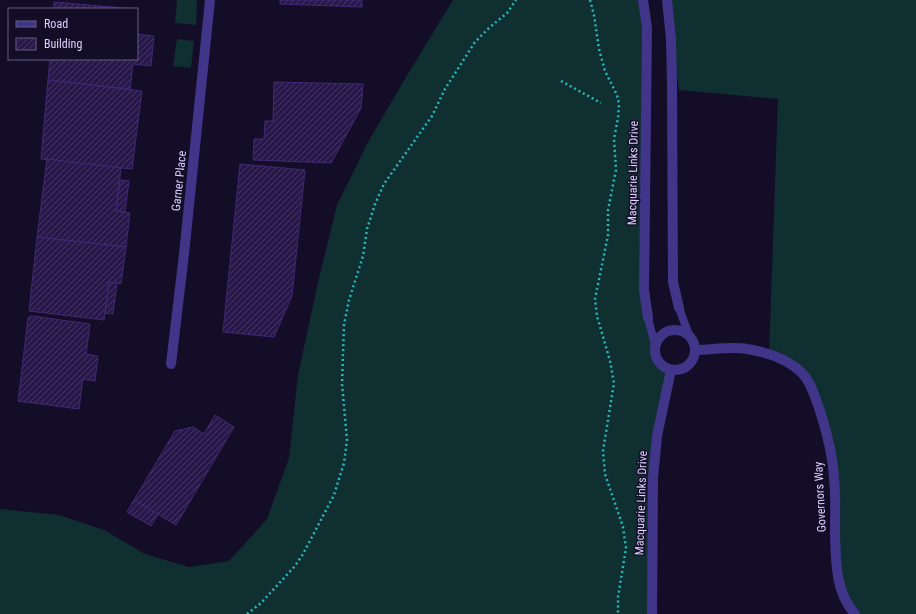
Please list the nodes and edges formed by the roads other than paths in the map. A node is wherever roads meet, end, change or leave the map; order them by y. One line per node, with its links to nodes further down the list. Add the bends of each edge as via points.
1 (210, 0): 9 (street, Garner Place)
2 (643, 0): 5 (street, Macquarie Links Drive, via 647,28 644,290)
3 (667, 0): 4 (street, via 672,78 672,270)
4 (679, 308): 6 (lane)
5 (648, 318): 7 (lane, Macquarie Links Drive)
6 (689, 335): 7 (street, via 678,330 667,331); 8 (street)
7 (655, 345): 10 (street, via 657,360)
8 (696, 350): 10 (street, via 688,366); 12 (street, Governors Way, via 746,348 787,362 803,373 813,391 830,447 834,479 836,568 841,588 850,609)
9 (171, 364)
10 (671, 370): 11 (street, Macquarie Links Drive, via 657,436 653,478)
11 (652, 614)
12 (855, 614)

